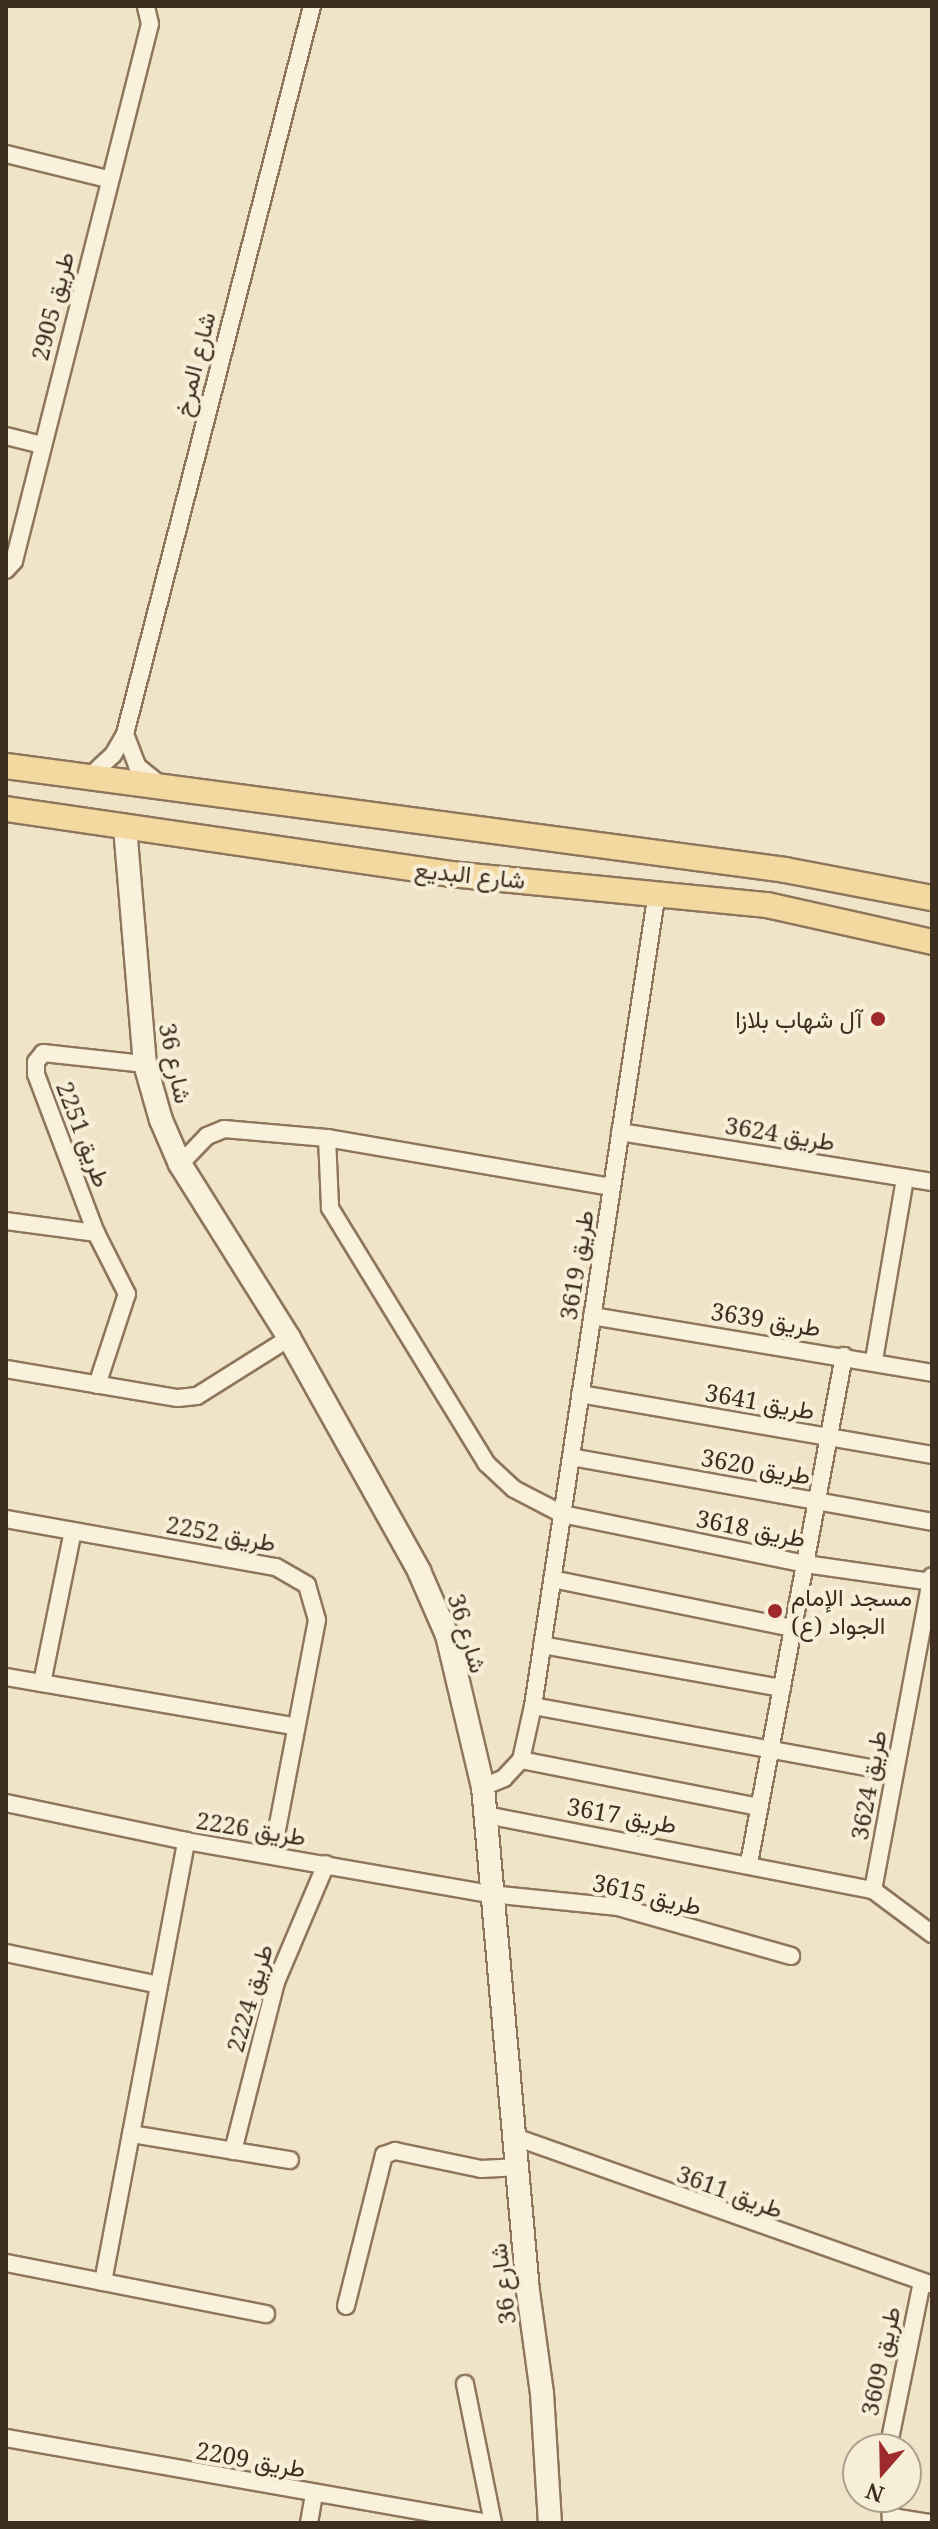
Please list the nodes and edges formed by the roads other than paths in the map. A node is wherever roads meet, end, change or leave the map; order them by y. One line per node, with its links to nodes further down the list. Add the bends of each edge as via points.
1 (146, 6): 4 (street, طريق 2905, via 150,24)
2 (312, 6): 8 (street, شارع المرخ)
3 (6, 154): 4 (street)
4 (108, 179): 6 (street, طريق 2905)
5 (6, 436): 6 (street)
6 (42, 445): 7 (street, طريق 2905, via 14,561)
7 (6, 570)
8 (125, 734): 10 (street, شارع المرخ, via 105,764); 11 (street, via 137,766 154,781)
9 (6, 766): 10 (main road, شارع البديع)
10 (86, 779): 11 (main road, شارع البديع)
11 (175, 789): 15 (main road, شارع البديع, via 785,870)
12 (6, 809): 13 (main road, شارع البديع)
13 (125, 827): 14 (main road, شارع البديع, via 450,874); 17 (street, شارع 36)
14 (657, 892): 16 (main road, شارع البديع, via 767,905); 18 (street, طريق 3619)
15 (932, 898)
16 (932, 942)
17 (145, 1064): 20 (street, شارع 36); 25 (street, طريق 2251, via 43,1053 36,1074)
18 (620, 1132): 21 (street, طريق 3624); 23 (street, طريق 3619)
19 (327, 1138): 20 (street, via 224,1129 207,1136); 23 (street); 38 (street, طريق 3618, via 330,1208 486,1463 514,1489)
20 (180, 1164): 27 (street, شارع 36)
21 (905, 1178): 22 (street, طريق 3624); 29 (street)
22 (932, 1182)
23 (612, 1187): 26 (street, طريق 3619)
24 (6, 1221): 25 (street)
25 (96, 1233): 32 (street, طريق 2251, via 127,1294)
26 (592, 1316): 28 (street, طريق 3639); 33 (street, طريق 3619)
27 (289, 1338): 32 (street, via 197,1396 160,1398); 57 (street, شارع 36, via 425,1583 447,1635)
28 (844, 1356): 29 (street, طريق 3639); 34 (street)
29 (874, 1360): 31 (street, طريق 3639)
30 (6, 1369): 32 (street)
31 (932, 1373)
32 (97, 1385)
33 (580, 1394): 34 (street, طريق 3641); 36 (street, طريق 3619)
34 (829, 1437): 35 (street, طريق 3641); 37 (street)
35 (932, 1455)
36 (571, 1457): 37 (street, طريق 3620); 38 (street, طريق 3619)
37 (817, 1501): 40 (street, طريق 3620); 42 (street)
38 (562, 1514): 42 (street, طريق 3618); 44 (street, طريق 3619)
39 (6, 1519): 41 (street, طريق 2252)
40 (932, 1522)
41 (73, 1531): 50 (street); 53 (street, طريق 2252, via 276,1567 301,1579 312,1593 317,1620)
42 (805, 1564): 45 (street, طريق 3618); 46 (street)
43 (932, 1576): 45 (street, طريق 3624)
44 (552, 1579): 46 (street); 48 (street, طريق 3619)
45 (931, 1582): 47 (street, طريق 3624)
46 (793, 1628): 51 (street)
47 (926, 1642): 56 (street, طريق 3624)
48 (542, 1645): 51 (street); 52 (street, طريق 3619)
49 (6, 1677): 50 (street)
50 (42, 1683): 53 (street)
51 (782, 1688): 54 (street)
52 (533, 1706): 54 (street); 55 (street, طريق 3619)
53 (293, 1726): 62 (street, طريق 2252)
54 (770, 1748): 56 (street); 59 (street)
55 (521, 1760): 57 (street, via 504,1778); 59 (street, طريق 3617)
56 (894, 1772): 65 (street, طريق 3624)
57 (483, 1787): 60 (street, شارع 36)
58 (6, 1803): 61 (street, طريق 2226)
59 (759, 1807): 63 (street)
60 (486, 1815): 63 (street, طريق 3617); 66 (street, شارع 36)
61 (186, 1841): 62 (street, طريق 2226); 70 (street)
62 (272, 1855): 64 (street, طريق 2226)
63 (749, 1863): 65 (street, طريق 3617)
64 (326, 1864): 66 (street, طريق 2226); 73 (street, طريق 2224, via 276,1982)
65 (873, 1890): 67 (street)
66 (490, 1894): 69 (street, طريق 3615, via 618,1907); 72 (street, شارع 36)
67 (932, 1934)
68 (6, 1953): 70 (street)
69 (791, 1956)
70 (159, 1985): 71 (street)
71 (131, 2134): 73 (street); 77 (street)
72 (512, 2136): 75 (street, شارع 36); 78 (street, طريق 3611)
73 (233, 2151): 74 (street)
74 (290, 2160)
75 (515, 2167): 79 (street, via 481,2169 395,2151 384,2155); 88 (street, شارع 36, via 542,2393)
76 (6, 2263): 77 (street)
77 (103, 2282): 80 (street)
78 (927, 2284): 82 (street, طريق 3609)
79 (346, 2306)
80 (266, 2314)
81 (465, 2384): 87 (street)
82 (892, 2433)
83 (6, 2438): 84 (street, طريق 2209)
84 (314, 2495): 86 (street); 87 (street, طريق 2209)
85 (892, 2520): 89 (street)
86 (309, 2523)
87 (490, 2523)
88 (550, 2523)
89 (931, 2523)

